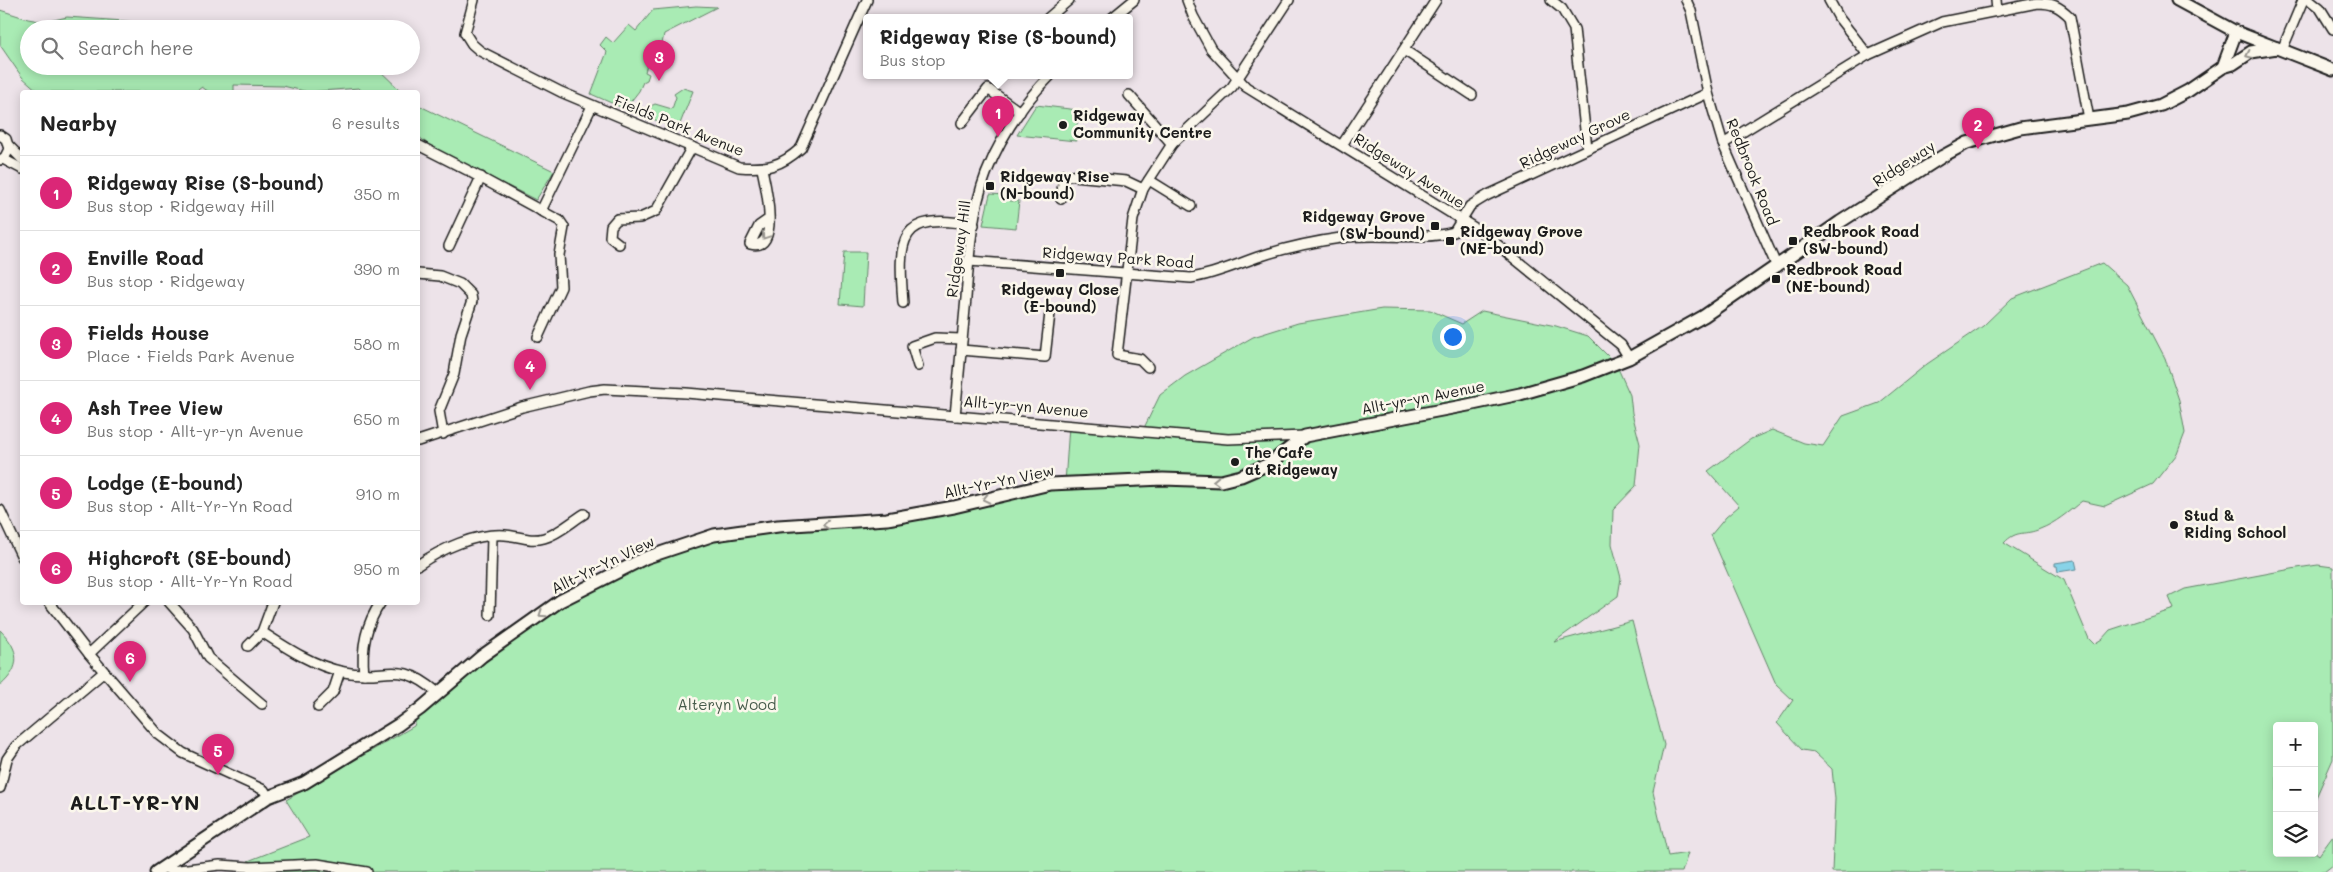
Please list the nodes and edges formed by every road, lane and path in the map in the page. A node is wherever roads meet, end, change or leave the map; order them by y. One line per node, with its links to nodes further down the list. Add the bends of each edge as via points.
1 (474, 0): 30 (street, Fields Park Avenue, via 465,33 472,44 480,51)
2 (867, 0): 45 (street, Fields Park Avenue, via 801,148 788,160)
3 (1069, 0): 16 (street)
4 (1134, 0): 17 (street)
5 (1187, 0): 25 (street, Ridgeway Avenue, via 1192,16 1211,49)
6 (1289, 0): 25 (street)
7 (1436, 0): 21 (street)
8 (1550, 0): 41 (street, via 1562,9 1574,29)
9 (1686, 0): 27 (street, Redbrook Road)
10 (1829, 0): 22 (street)
11 (1996, 0): 15 (street)
12 (2177, 0): 19 (street)
13 (2303, 0): 20 (street)
14 (2310, 0): 18 (street, via 2320,8)
15 (1997, 10): 22 (street, via 1942,22); 32 (street, via 2050,3 2070,17)
16 (1053, 14)
17 (1117, 14)
18 (2333, 29)
19 (2236, 32): 20 (street); 23 (street)
20 (2280, 49): 23 (street, Ridgeway, one-way to 23, via 2251,52); 24 (street)
21 (1404, 50): 29 (street); 39 (street)
22 (1868, 55): 36 (street)
23 (2223, 67): 32 (street, Ridgeway, via 2161,106)
24 (2333, 70)
25 (1237, 78): 35 (street, via 1232,87); 39 (street, Ridgeway Avenue, via 1246,87)
26 (1048, 79): 31 (street, Ridgeway Hill)
27 (1708, 93): 36 (street, Redbrook Road); 41 (street, Ridgeway Grove)
28 (1129, 95): 35 (street)
29 (1472, 95)
30 (592, 106): 40 (street, Fields Park Avenue); 51 (street)
31 (1020, 112): 33 (street, via 988,88); 54 (street, Ridgeway Hill, via 986,176)
32 (2089, 119): 58 (street, Ridgeway, via 2020,128 1967,143 1840,222)
33 (962, 123)
34 (1, 135): 37 (street)
35 (1172, 144): 47 (street)
36 (1723, 144): 58 (street, Redbrook Road)
37 (8, 145): 42 (street); 43 (street, via 8,152)
38 (420, 146): 46 (street)
39 (1342, 146): 53 (street, Ridgeway Avenue)
40 (692, 147): 45 (street, Fields Park Avenue, via 739,167); 55 (street, via 656,211 640,218 617,219 611,226 610,237)
41 (1586, 148): 53 (street, Ridgeway Grove, via 1488,195 1470,206)
42 (20, 157)
43 (1, 159): 44 (street)
44 (20, 168)
45 (762, 169): 52 (street)
46 (481, 177): 51 (street); 56 (street)
47 (1149, 180): 48 (street); 50 (street)
48 (1143, 189): 49 (street, via 1126,181 1064,175); 60 (street, via 1133,220)
49 (1061, 199)
50 (1191, 206)
51 (541, 210): 63 (street, via 564,227 559,255 561,287)
52 (769, 219)
53 (1462, 220): 60 (street, Ridgeway Park Road, via 1454,232 1438,236 1348,237 1300,245 1211,275 1191,278); 66 (street, Ridgeway Avenue, via 1483,233 1621,345)
54 (974, 225): 57 (street, Ridgeway Hill); 61 (street, via 945,220 917,225 901,250)
55 (619, 244)
56 (449, 246)
57 (969, 261): 60 (street, Ridgeway Park Road); 64 (street, Ridgeway Hill)
58 (1777, 267): 66 (street, Ridgeway, via 1704,316)
59 (420, 274): 70 (street, via 440,276 460,284 471,294 454,374 439,411)
60 (1126, 274): 68 (street, via 1117,355 1140,359)
61 (903, 303)
62 (1050, 313): 65 (street, via 1045,357)
63 (538, 337)
64 (962, 339): 65 (street, Ridgeway Hill); 67 (street, via 935,338 912,346)
65 (961, 350): 69 (street, Ridgeway Hill)
66 (1629, 358): 71 (street, Allt-yr-yn Avenue, via 1583,376 1520,394)
67 (918, 366)
68 (1148, 367)
69 (955, 416): 70 (street, Allt-yr-yn Avenue, via 696,393 605,390 522,407); 71 (street, Allt-yr-yn Avenue, via 1228,439)
70 (443, 434): 72 (street, Allt-yr-yn Avenue)
71 (1305, 436): 90 (street, Allt-Yr-Yn View, one-way to 90, via 1269,464 1221,481 1163,479 1050,484 887,519 778,526 714,535 645,558 560,602 482,656)
72 (420, 440)
73 (0, 510): 76 (street)
74 (584, 514): 75 (street, via 543,538 528,540)
75 (492, 536): 77 (street, via 464,542); 83 (street)
76 (20, 553)
77 (420, 564)
78 (51, 605): 86 (street)
79 (141, 605): 86 (street)
80 (172, 605): 91 (street, via 193,630 208,658)
81 (272, 605): 84 (street)
82 (379, 605): 89 (street, via 366,633)
83 (490, 615)
84 (262, 632): 85 (street); 87 (street, via 298,655)
85 (248, 646)
86 (89, 654): 88 (street)
87 (340, 671): 89 (street); 92 (street, via 333,692)
88 (104, 672): 93 (street); 95 (street, via 158,734 183,753 264,790)
89 (364, 674): 90 (street, via 398,671 411,674)
90 (438, 693): 95 (street, Allt-Yr-Yn View, via 398,725 304,783)
91 (262, 704)
92 (318, 707)
93 (4, 758): 94 (street)
94 (0, 788)
95 (268, 797): 96 (street, Allt-Yr-Yn View)
96 (160, 870): 97 (street, via 220,865 317,864)
97 (367, 872)

